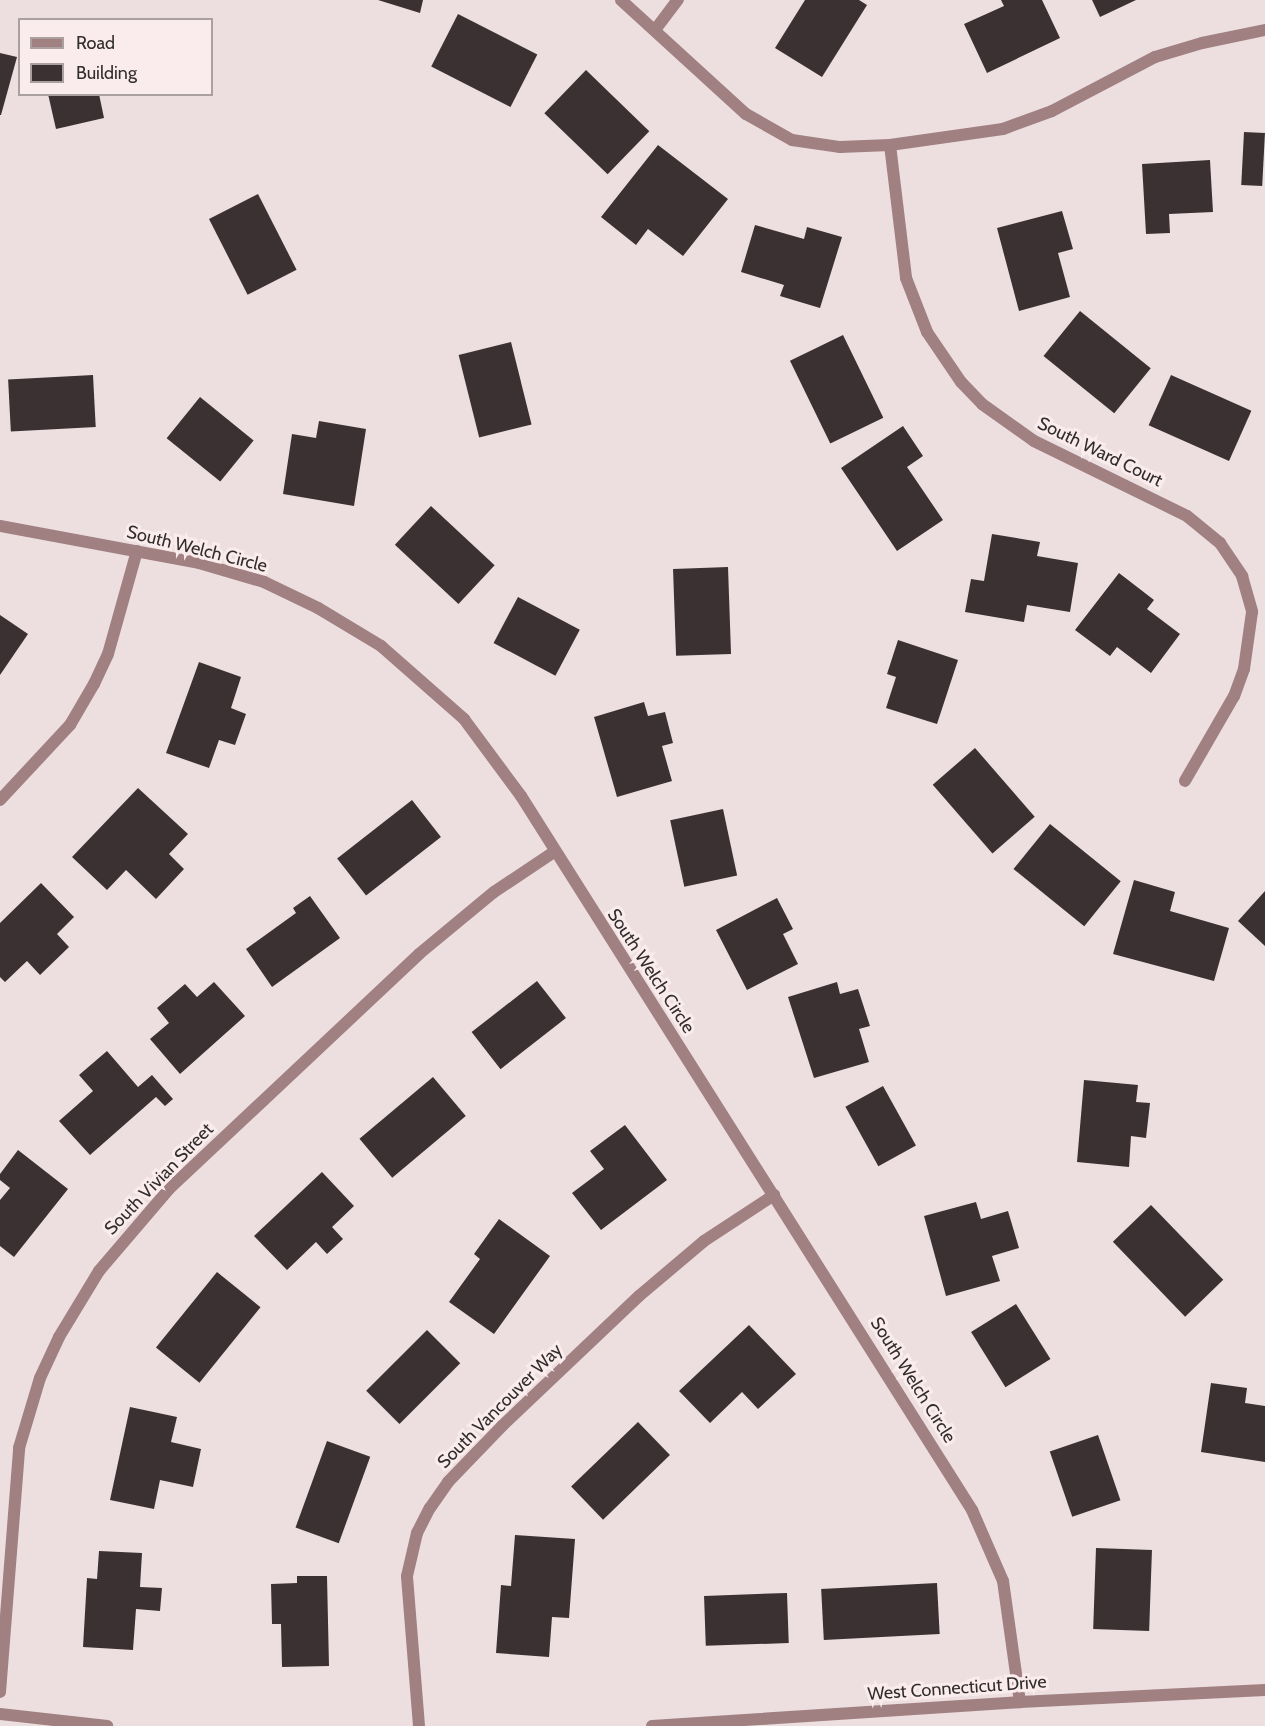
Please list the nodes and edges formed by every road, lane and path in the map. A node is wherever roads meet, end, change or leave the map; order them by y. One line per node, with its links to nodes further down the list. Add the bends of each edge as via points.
1 (621, 0): 3 (street)
2 (678, 0): 3 (street)
3 (655, 30): 5 (street, via 746,114 771,130 814,145)
4 (1265, 30): 5 (street, via 1202,42 1155,57 1052,111 1003,129)
5 (890, 145): 8 (street, South Ward Court, via 906,278 927,332 961,382 982,404 1034,441 1187,516 1220,543 1242,576 1252,612 1244,669 1234,696)
6 (0, 526): 7 (street, South Welch Circle)
7 (137, 551): 9 (street, via 108,654 94,684 70,725); 10 (street, South Welch Circle, via 264,582 318,608 381,646 464,719 521,796)
8 (1185, 781)
9 (0, 800)
10 (554, 852): 11 (street, South Welch Circle); 13 (street, South Vivian Street, via 494,892 419,954 169,1189 99,1270 45,1368 19,1448)
11 (774, 1195): 14 (street, South Welch Circle, via 985,1534 1006,1592); 17 (street, South Vancouver Way, via 704,1241 639,1296 494,1434 448,1482 430,1508 409,1557 406,1598)
12 (1265, 1690): 14 (street, West Connecticut Drive)
13 (0, 1692)
14 (1020, 1702): 18 (street, West Connecticut Drive)
15 (0, 1714): 16 (street)
16 (107, 1726)
17 (419, 1726)
18 (652, 1726)

